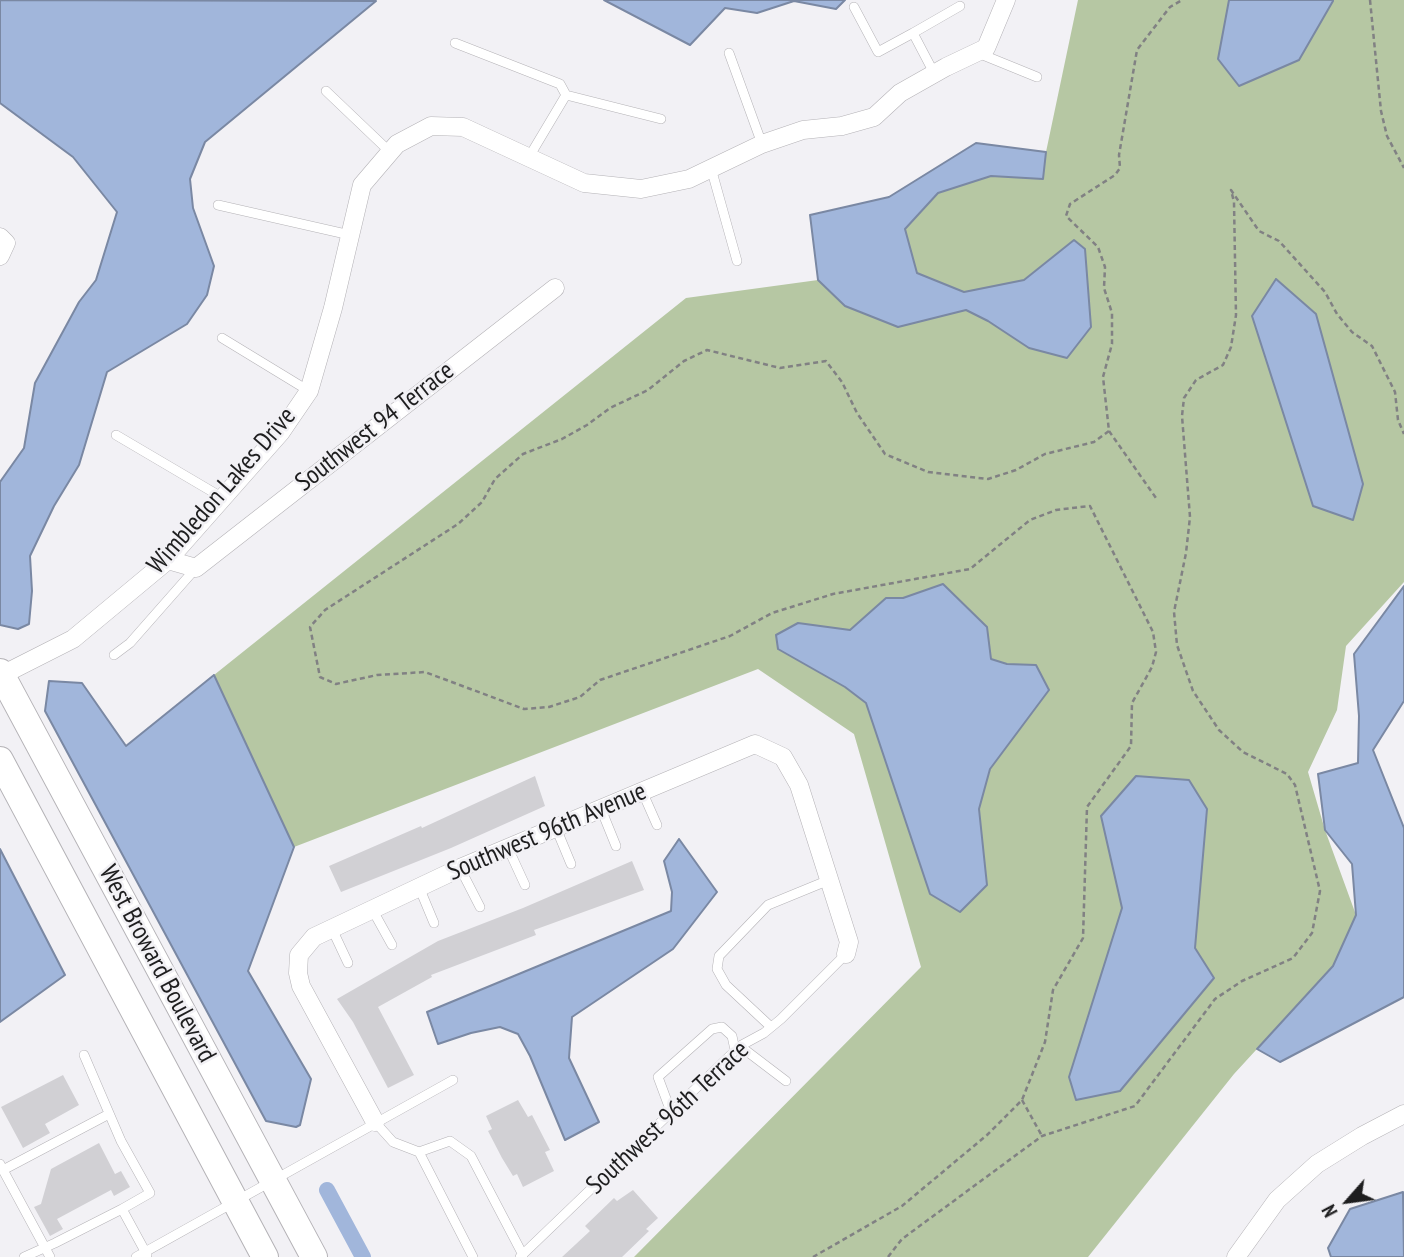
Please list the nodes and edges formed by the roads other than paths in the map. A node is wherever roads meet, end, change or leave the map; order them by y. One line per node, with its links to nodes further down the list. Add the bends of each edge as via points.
1 (1006, 0): 6 (street, Wimbledon Lakes Drive, via 986,48)
2 (854, 6): 4 (lane, via 878,52)
3 (960, 6): 4 (lane)
4 (913, 33): 8 (lane)
5 (454, 43): 11 (lane, via 560,84)
6 (976, 52): 8 (street, Wimbledon Lakes Drive); 9 (lane)
7 (729, 53): 13 (lane)
8 (934, 74): 13 (street, Wimbledon Lakes Drive, via 901,93 874,117 803,130)
9 (1037, 77)
10 (326, 91): 14 (lane)
11 (566, 95): 12 (lane); 15 (lane)
12 (662, 119)
13 (762, 144): 16 (street, Wimbledon Lakes Drive)
14 (390, 152): 15 (street, Wimbledon Lakes Drive, via 431,126 463,127); 18 (street, Wimbledon Lakes Drive, via 362,185)
15 (529, 157): 16 (street, Wimbledon Lakes Drive, via 584,183 641,189 689,179)
16 (711, 168): 21 (lane)
17 (218, 205): 18 (lane)
18 (350, 235): 24 (street, Wimbledon Lakes Drive)
19 (0, 237): 20 (street, via 6,243)
20 (0, 256)
21 (737, 261)
22 (555, 288): 28 (street, Southwest 94 Terrace)
23 (222, 338): 24 (lane)
24 (309, 391): 26 (street, Wimbledon Lakes Drive, via 281,432)
25 (116, 435): 26 (lane)
26 (223, 498): 27 (street, Wimbledon Lakes Drive)
27 (168, 560): 28 (street); 30 (street, Wimbledon Lakes Drive, via 74,639)
28 (196, 568): 29 (lane, Southwest 94 Terrace)
29 (114, 655)
30 (1, 676): 61 (main road, West Broward Boulevard)
31 (0, 760): 62 (main road, West Broward Boulevard)
32 (642, 791): 33 (street, Southwest 96th Avenue); 34 (lane); 40 (street, Southwest 96th Avenue, via 755,744 783,757 799,785)
33 (601, 809): 35 (street, Southwest 96th Avenue); 36 (lane)
34 (657, 825)
35 (556, 828): 37 (street, Southwest 96th Avenue); 38 (lane)
36 (616, 846)
37 (508, 848): 39 (street, Southwest 96th Avenue); 41 (lane)
38 (571, 864)
39 (460, 868): 42 (street, Southwest 96th Avenue); 43 (lane)
40 (829, 880): 48 (street, Southwest 96th Avenue, via 849,942); 50 (lane, via 768,905 719,956 717,969 726,985)
41 (525, 885)
42 (419, 887): 44 (street, Southwest 96th Avenue); 45 (lane)
43 (480, 906)
44 (372, 909): 46 (street, Southwest 96th Avenue); 47 (lane)
45 (434, 923)
46 (332, 929): 49 (lane); 58 (street, Southwest 96th Avenue, via 314,937 299,955 298,973)
47 (392, 945)
48 (846, 954): 50 (lane, Southwest 96th Terrace)
49 (348, 963)
50 (771, 1027): 51 (lane, Southwest 96th Terrace)
51 (738, 1048): 54 (lane); 55 (lane, Southwest 96th Terrace); 55 (lane, via 722,1027 712,1029 658,1076)
52 (84, 1055): 56 (lane)
53 (453, 1080): 58 (lane)
54 (786, 1081)
55 (671, 1112): 66 (lane, Southwest 96th Terrace)
56 (109, 1114): 60 (lane); 63 (lane, via 150,1193)
57 (1404, 1114): 73 (street, via 1317,1164 1277,1200)
58 (375, 1122): 59 (lane, via 393,1142); 61 (lane)
59 (419, 1152): 66 (lane, Southwest 96th Terrace, via 450,1141 471,1156); 72 (lane)
60 (2, 1167): 64 (lane)
61 (272, 1181): 62 (lane); 71 (main road, West Broward Boulevard)
62 (236, 1203): 65 (lane); 70 (main road, West Broward Boulevard)
63 (122, 1209): 64 (lane); 65 (lane)
64 (44, 1248): 67 (lane); 68 (lane)
65 (147, 1254): 69 (lane)
66 (522, 1256)
67 (24, 1257)
68 (50, 1257)
69 (136, 1257)
70 (265, 1257)
71 (314, 1257)
72 (473, 1257)
73 (1236, 1257)

